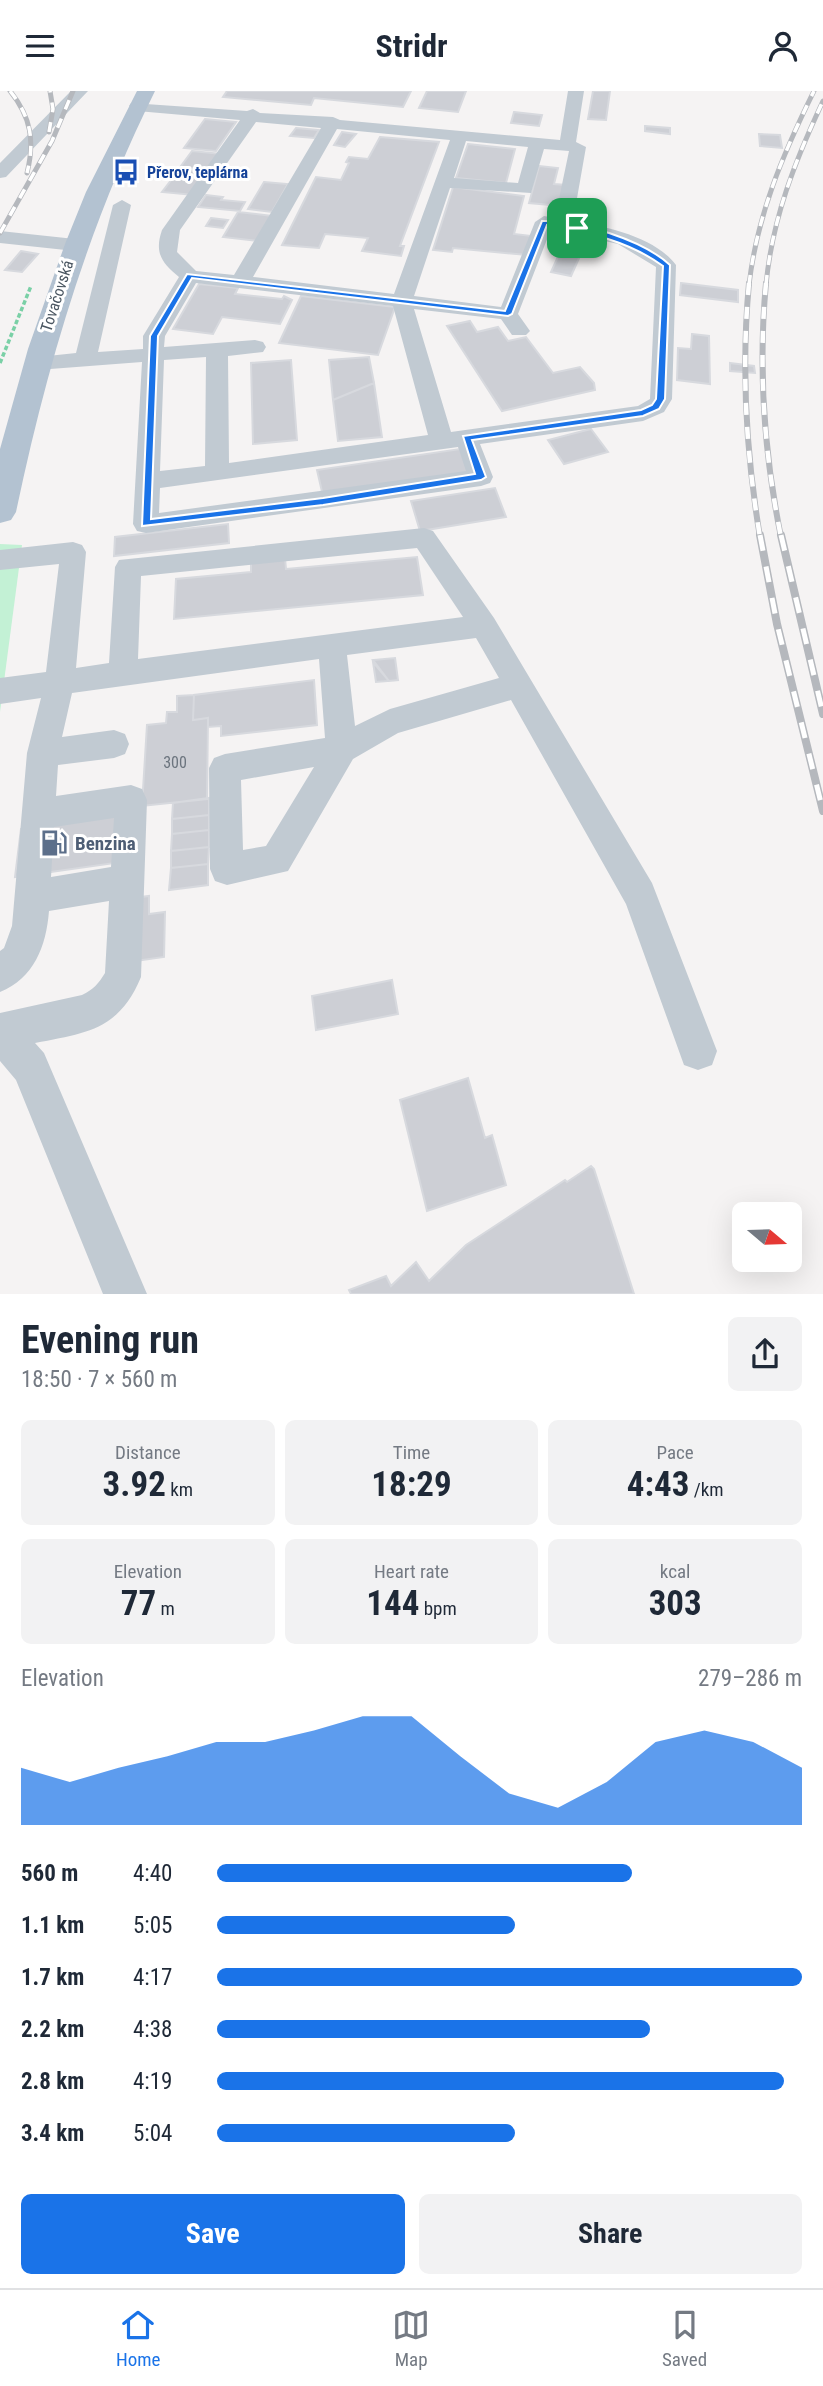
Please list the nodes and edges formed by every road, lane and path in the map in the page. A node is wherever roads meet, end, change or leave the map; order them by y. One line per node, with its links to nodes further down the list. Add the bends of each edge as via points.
1 (80, 91): 10 (lane)
2 (173, 91): 4 (lane)
3 (576, 91): 9 (lane)
4 (149, 101): 5 (lane, via 200,102); 15 (main road, Tovačovská)
5 (253, 114): 6 (lane); 16 (lane, via 171,230 165,247 169,259)
6 (332, 122): 7 (lane); 17 (lane)
7 (460, 134): 8 (lane); 11 (lane)
8 (538, 142): 9 (lane); 11 (lane, via 525,189)
9 (567, 145): 13 (lane, via 578,146)
10 (0, 173)
11 (443, 182): 18 (lane)
12 (121, 205): 22 (lane)
13 (563, 225): 18 (lane, via 544,222 514,322); 24 (lane, via 620,239 666,265 661,399 643,413)
14 (0, 237): 15 (lane)
15 (75, 246): 23 (main road, Tovačovská)
16 (190, 276): 17 (lane); 21 (lane, via 154,336)
17 (240, 282): 18 (lane)
18 (402, 300): 25 (lane)
19 (255, 348): 20 (lane)
20 (217, 350): 21 (lane); 26 (lane)
21 (154, 355): 22 (lane); 27 (lane)
22 (85, 360): 23 (lane)
23 (37, 363): 28 (main road, Tovačovská)
24 (466, 438): 25 (lane); 27 (lane, via 481,477 323,501 146,524)
25 (442, 442): 26 (lane)
26 (216, 473): 27 (lane)
27 (148, 481)
28 (0, 512)
29 (0, 560): 33 (lane, via 73,552)
30 (484, 626): 31 (lane); 32 (lane, via 424,538 128,563); 34 (lane)
31 (332, 646): 32 (lane); 34 (lane, via 342,750 390,722)
32 (123, 673): 33 (lane)
33 (60, 683): 35 (lane); 37 (lane)
34 (519, 685): 43 (lane, via 640,895)
35 (0, 691)
36 (114, 744): 37 (lane)
37 (43, 753): 38 (lane)
38 (37, 814): 39 (lane, via 131,800); 40 (lane)
39 (129, 881): 40 (lane); 42 (lane, via 123,977 117,990 103,1004)
40 (32, 897): 41 (lane, via 26,944 18,960)
41 (0, 974)
42 (1, 1032): 44 (lane, via 30,1067)
43 (698, 1051)
44 (125, 1294)

